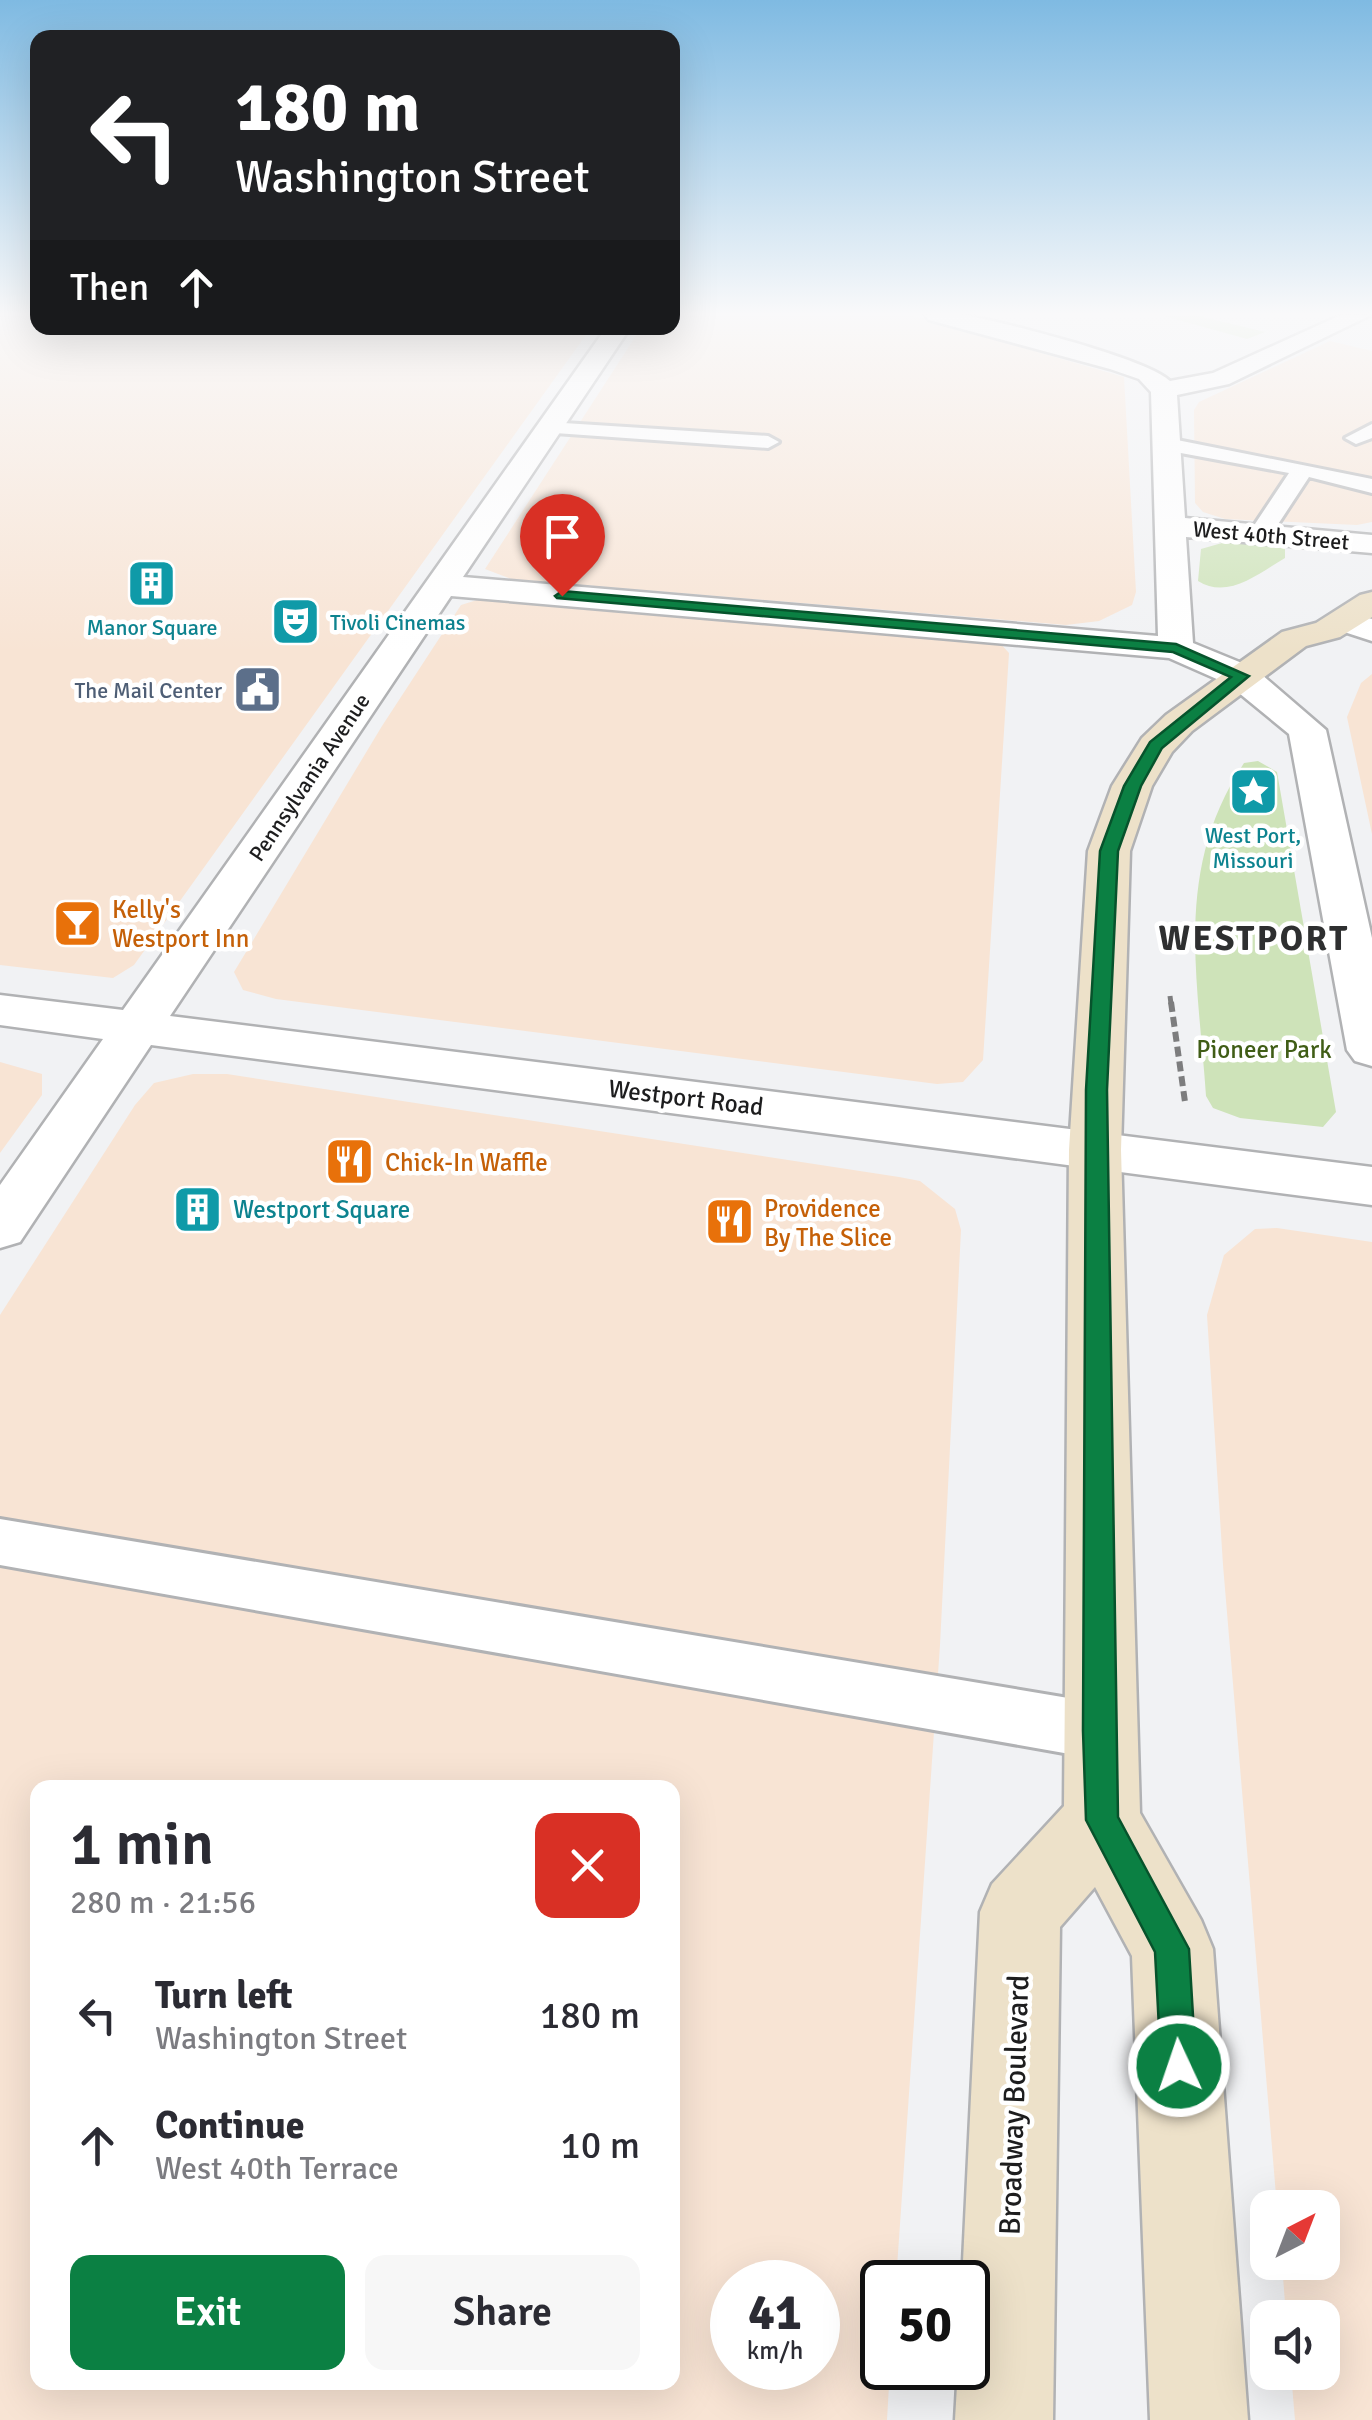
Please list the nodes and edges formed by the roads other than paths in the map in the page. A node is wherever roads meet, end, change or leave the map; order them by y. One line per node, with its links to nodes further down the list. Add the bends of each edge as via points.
1 (548, 428): 3 (lane); 11 (street, Pennsylvania Avenue)
2 (1166, 428): 4 (street)
3 (768, 442)
4 (1167, 444): 5 (lane); 7 (street)
5 (1312, 464): 6 (lane); 8 (lane)
6 (1372, 486)
7 (1171, 526): 8 (street, West 40th Street); 14 (street)
8 (1261, 534): 9 (street, West 40th Street)
9 (1372, 544)
10 (1372, 566): 13 (main road, via 1314,604)
11 (440, 585): 14 (street); 17 (street, Pennsylvania Avenue)
12 (1363, 618): 13 (main road)
13 (1294, 639): 15 (main road)
14 (1176, 648): 15 (street)
15 (1241, 676): 18 (street, via 1307,730); 19 (main road, via 1156,746 1132,786 1109,851)
16 (0, 1010): 17 (street, Westport Road)
17 (139, 1026): 19 (street, Westport Road); 21 (street, Pennsylvania Avenue)
18 (1372, 1050)
19 (1095, 1150): 20 (street, Westport Road); 23 (main road)
20 (1372, 1186)
21 (0, 1227)
22 (0, 1542): 23 (lane)
23 (1098, 1731): 24 (main road)
24 (1102, 1820): 25 (main road, Broadway Boulevard, via 1020,1912); 26 (main road, via 1172,1949)
25 (1004, 2420)
26 (1199, 2420)

